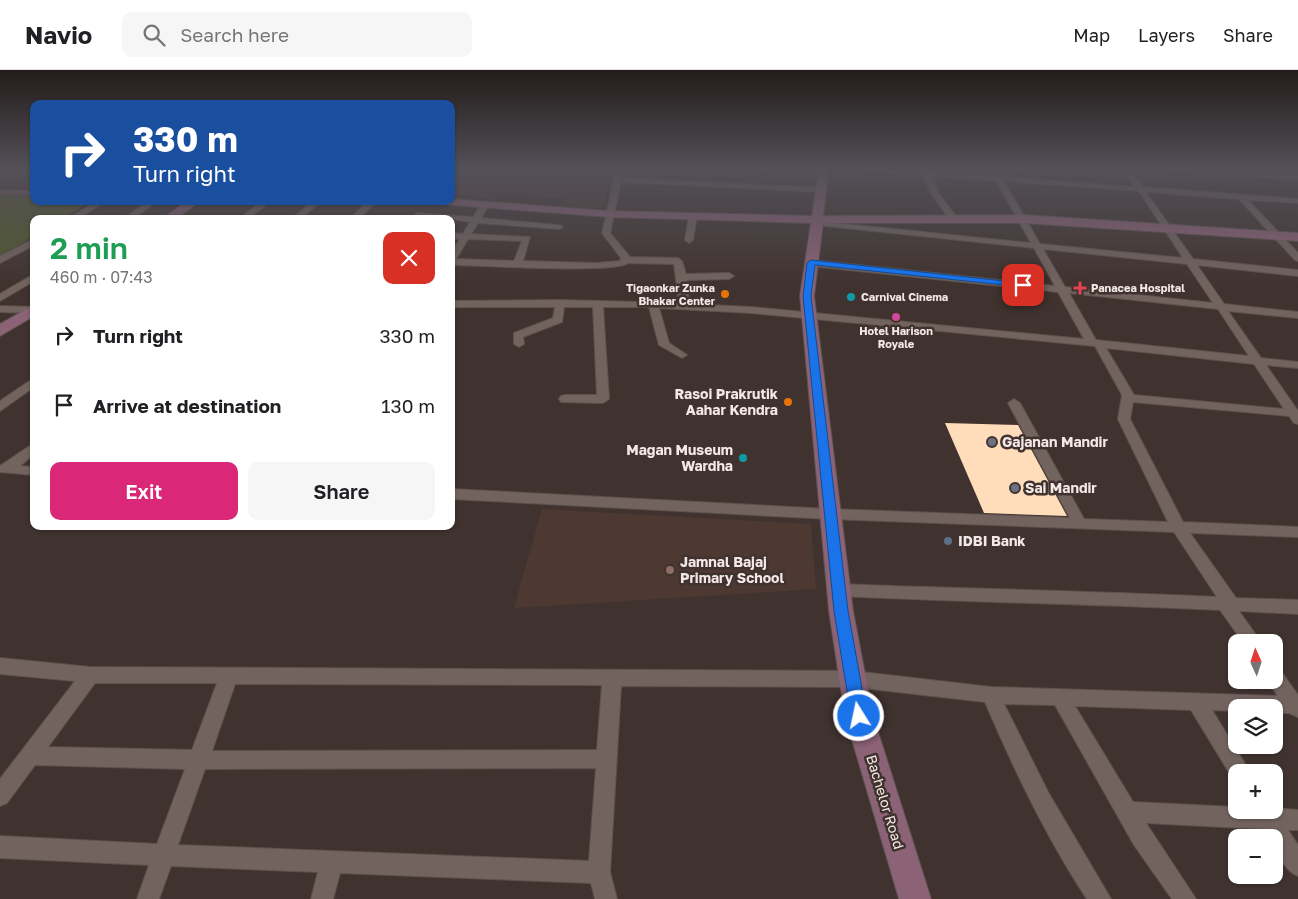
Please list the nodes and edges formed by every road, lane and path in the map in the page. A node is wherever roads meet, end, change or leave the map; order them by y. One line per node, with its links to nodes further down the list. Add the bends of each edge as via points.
1 (91, 208): 13 (street)
2 (144, 208): 14 (street)
3 (185, 208): 15 (street)
4 (483, 208): 20 (street)
5 (510, 208): 12 (street)
6 (611, 208): 12 (street)
7 (818, 208): 21 (street, Bachelor Road)
8 (946, 208): 18 (street)
9 (1017, 208): 19 (street)
10 (1155, 208): 23 (street)
11 (1251, 208): 26 (street)
12 (609, 214): 16 (street); 34 (street, via 606,233 618,245)
13 (79, 215)
14 (133, 215)
15 (174, 215)
16 (693, 216): 21 (street); 28 (street)
17 (455, 218): 20 (street)
18 (954, 218): 19 (street); 21 (street)
19 (1024, 219): 23 (street); 30 (street)
20 (475, 220): 22 (street); 25 (street)
21 (816, 221): 30 (street); 36 (street, Bachelor Road)
22 (559, 227)
23 (1168, 227): 26 (street); 37 (street)
24 (455, 236): 25 (street)
25 (464, 236): 31 (street); 38 (street, via 527,239)
26 (1275, 236): 27 (street); 32 (street)
27 (1298, 237)
28 (689, 240)
29 (30, 244): 33 (street)
30 (1039, 246): 37 (street); 43 (street)
31 (455, 253)
32 (1298, 258)
33 (0, 260)
34 (625, 260): 38 (street, via 624,264 612,266); 41 (street, via 678,261)
35 (455, 261): 38 (street)
36 (811, 263): 43 (street); 54 (street, Bachelor Road, via 807,296)
37 (1193, 263): 39 (street); 49 (street)
38 (517, 264)
39 (1298, 274)
40 (729, 276): 41 (street)
41 (682, 277): 50 (street)
42 (30, 279): 44 (street)
43 (1061, 289): 49 (street); 57 (street)
44 (0, 298)
45 (455, 304): 46 (street)
46 (560, 304): 47 (street); 58 (street, via 558,320 518,334)
47 (598, 304): 48 (street); 64 (street, via 603,399)
48 (653, 305): 50 (street); 59 (street, via 664,345)
49 (1222, 306): 55 (street); 60 (street)
50 (684, 307): 54 (street)
51 (0, 309): 52 (street)
52 (30, 310)
53 (30, 312): 56 (street)
54 (809, 314): 57 (street); 72 (street, Bachelor Road)
55 (1298, 315)
56 (0, 331)
57 (1095, 343): 60 (street); 63 (street)
58 (520, 344)
59 (682, 354)
60 (1258, 361): 61 (street); 67 (street)
61 (1298, 366)
62 (30, 384): 66 (street)
63 (1128, 398): 67 (street); 74 (street, via 1124,419)
64 (565, 399)
65 (1014, 403): 73 (street)
66 (0, 407)
67 (1296, 416)
68 (30, 450): 69 (street)
69 (4, 469): 70 (street)
70 (30, 471)
71 (455, 494): 72 (street)
72 (830, 514): 73 (street); 76 (street, Bachelor Road)
73 (1080, 524): 74 (street)
74 (1178, 528): 75 (street); 77 (street)
75 (1298, 532)
76 (839, 590): 77 (street); 84 (street, Bachelor Road)
77 (1228, 604): 78 (street); 79 (street)
78 (1298, 607)
79 (1247, 634)
80 (0, 666): 81 (street)
81 (90, 675): 82 (street); 90 (street)
82 (229, 676): 83 (street); 92 (street)
83 (612, 678): 84 (street); 91 (street)
84 (853, 679): 86 (street); 108 (street, Bachelor Road, via 859,716)
85 (1283, 688): 89 (street)
86 (991, 695): 87 (street); 109 (street, via 1021,765 1046,812)
87 (1060, 697): 88 (street); 95 (street)
88 (1196, 702): 89 (street); 93 (street)
89 (1297, 707)
90 (30, 756): 92 (street); 94 (street)
91 (607, 759): 92 (street); 104 (street)
92 (198, 760): 101 (street)
93 (1235, 764)
94 (0, 796)
95 (1128, 812): 96 (street); 110 (street)
96 (1228, 813)
97 (1283, 817): 99 (street)
98 (1269, 819): 103 (street)
99 (1298, 820)
100 (0, 847): 101 (street)
101 (163, 855): 102 (street); 105 (street)
102 (332, 862): 104 (street); 106 (street)
103 (1298, 865)
104 (599, 872): 107 (street)
105 (148, 899)
106 (322, 899)
107 (606, 899)
108 (915, 899)
109 (1100, 899)
110 (1185, 899)

